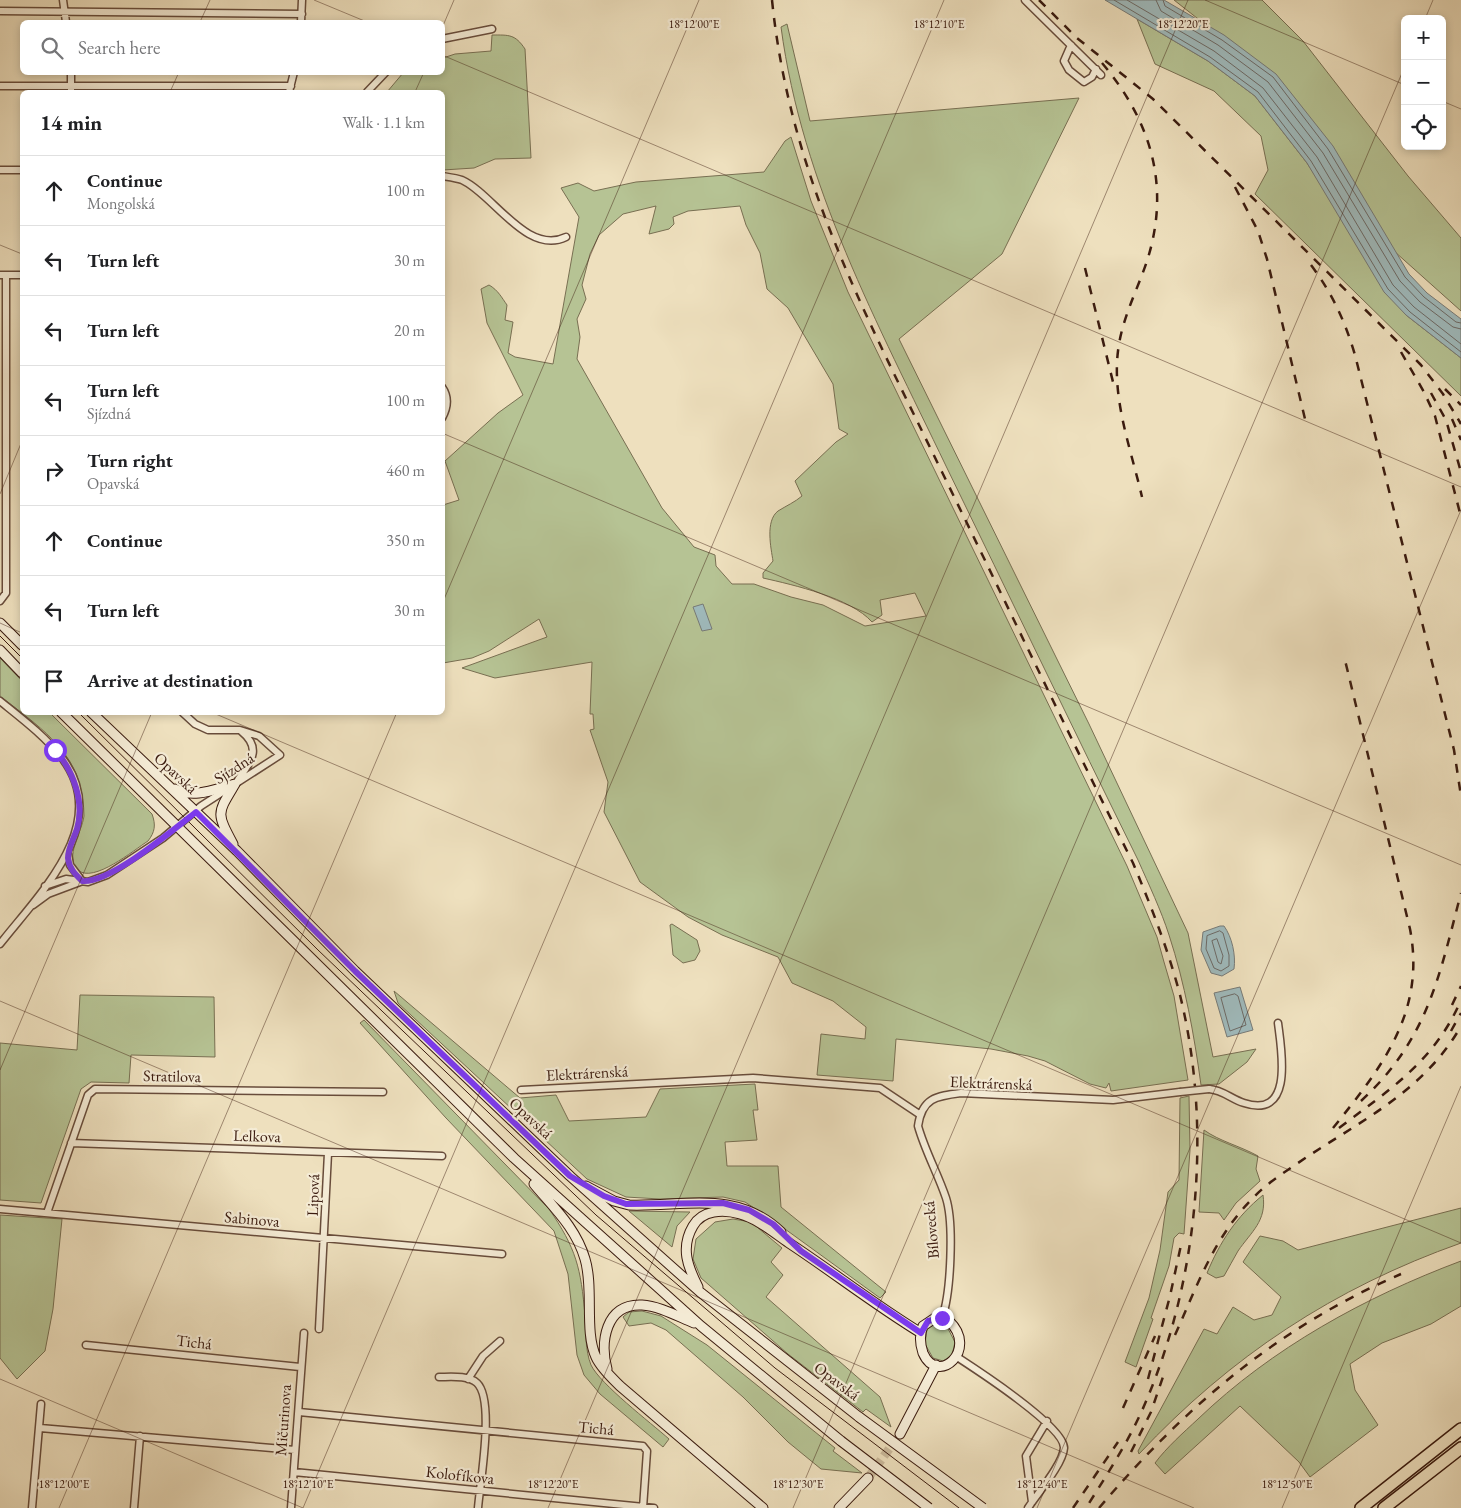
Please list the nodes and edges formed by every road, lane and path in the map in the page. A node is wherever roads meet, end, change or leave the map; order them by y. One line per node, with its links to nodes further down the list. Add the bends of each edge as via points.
1 (63, 0): 5 (street)
2 (302, 0): 6 (street)
3 (1025, 0): 11 (street)
4 (0, 10): 5 (street)
5 (65, 11): 6 (street); 7 (street)
6 (302, 14): 8 (street)
7 (66, 20)
8 (301, 20)
9 (492, 30): 10 (street)
10 (445, 38)
11 (1071, 45): 12 (street); 12 (street, via 1064,61 1069,70 1084,82)
12 (1096, 69): 16 (street)
13 (70, 75): 18 (street)
14 (293, 75): 19 (street)
15 (383, 75): 20 (street)
16 (1101, 75)
17 (0, 86): 18 (street)
18 (71, 89): 19 (street)
19 (290, 89)
20 (369, 90)
21 (0, 170): 22 (street)
22 (20, 170)
23 (445, 176): 24 (street, via 472,186 534,237 558,240)
24 (566, 236)
25 (3, 275): 26 (street); 29 (street, via 6,593)
26 (20, 275)
27 (445, 390): 28 (street, via 448,394)
28 (445, 413)
29 (0, 601)
30 (0, 623): 31 (main road)
31 (20, 643)
32 (0, 650): 33 (main road)
33 (20, 671)
34 (0, 701): 44 (street, via 48,743 68,767 79,811 77,830)
35 (64, 715): 42 (main road)
36 (94, 715): 40 (main road, Opavská)
37 (185, 715): 38 (street, via 208,730)
38 (240, 730): 39 (street, via 250,740 253,752 250,763); 39 (street, Sjízdná, via 262,738 280,755)
39 (235, 784): 40 (main road, via 194,794); 41 (street, Sjízdná); 43 (main road, via 220,808 220,819)
40 (168, 786): 41 (main road, Opavská)
41 (196, 812): 42 (street, Sjízdná); 43 (main road, Opavská)
42 (176, 828): 45 (street, Sjízdná, via 107,875); 56 (main road)
43 (237, 851): 57 (main road, Opavská, via 355,971)
44 (68, 852): 45 (street, via 70,865); 46 (street)
45 (82, 881): 46 (street, via 66,879); 47 (street, via 48,894)
46 (45, 886): 47 (street)
47 (23, 914): 48 (street)
48 (0, 944)
49 (1278, 1022): 52 (street, Elektrárenská, bridge, via 1282,1086 1275,1097 1263,1105 1252,1105 1220,1091 1208,1090 1113,1100 961,1093 940,1095 926,1103)
50 (521, 1090): 52 (street, Elektrárenská, via 753,1078 880,1088)
51 (383, 1092): 53 (street, Stratilova, via 95,1089 88,1095)
52 (920, 1114): 64 (street, Bílovecká, via 918,1126 922,1140 948,1209 949,1275)
53 (71, 1143): 54 (street, Lelkova); 59 (street, Stratilova)
54 (328, 1153): 55 (street, Lelkova); 60 (street, Lipová)
55 (442, 1156)
56 (514, 1158): 65 (main road); 74 (main road, via 564,1219 580,1246 588,1273 593,1348 597,1360)
57 (570, 1176): 61 (main road, via 604,1196 626,1204 719,1203 740,1206 767,1220); 63 (main road, Opavská)
58 (0, 1209): 59 (street, Sabinova)
59 (47, 1213): 60 (street, Sabinova)
60 (325, 1238): 62 (street, Sabinova); 66 (street)
61 (801, 1251): 63 (main road, via 746,1216 723,1211 704,1215 691,1228 686,1250 686,1262); 68 (main road)
62 (502, 1254)
63 (700, 1292): 100 (main road, Opavská, bridge, via 859,1417)
64 (942, 1318): 68 (main road, via 928,1321); 71 (main road, via 952,1323 958,1335 960,1348)
65 (701, 1326): 74 (main road, via 646,1306 624,1309 611,1320 604,1336 603,1350); 99 (main road, bridge, via 841,1441)
66 (319, 1329)
67 (304, 1333): 73 (street, Mičurinova)
68 (921, 1333): 72 (main road, via 925,1356)
69 (500, 1341): 76 (street, via 483,1356)
70 (86, 1345): 73 (street, Tichá)
71 (957, 1357): 72 (main road, via 947,1365); 79 (street)
72 (936, 1365): 83 (main road)
73 (300, 1367): 78 (street, Mičurinova)
74 (608, 1372): 97 (main road, via 626,1392)
75 (439, 1377): 76 (street)
76 (468, 1379): 82 (street, via 477,1383 482,1393)
77 (42, 1404): 80 (street)
78 (299, 1412): 82 (street, Tichá); 86 (street, Mičurinova)
79 (1047, 1421): 90 (street, via 1026,1456); 90 (street, via 1062,1439 1064,1449)
80 (40, 1428): 84 (street); 92 (street)
81 (1461, 1429): 101 (highway)
82 (486, 1431): 89 (street); 91 (street, Tichá, via 643,1446 647,1451)
83 (900, 1434)
84 (140, 1436): 86 (street); 93 (street)
85 (1461, 1448): 102 (highway)
86 (295, 1450): 87 (street, Mičurinova)
87 (294, 1472): 89 (street, Kolofíkova); 94 (street, Mičurinova)
88 (868, 1478): 98 (main road)
89 (480, 1491): 91 (street, Kolofíkova); 95 (street)
90 (1030, 1505)
91 (643, 1507): 96 (street, Kolofíkova)
92 (32, 1508)
93 (134, 1508)
94 (291, 1508)
95 (478, 1508)
96 (654, 1508)
97 (764, 1508)
98 (839, 1508)
99 (929, 1508)
100 (983, 1508)
101 (1361, 1508)
102 (1384, 1508)

